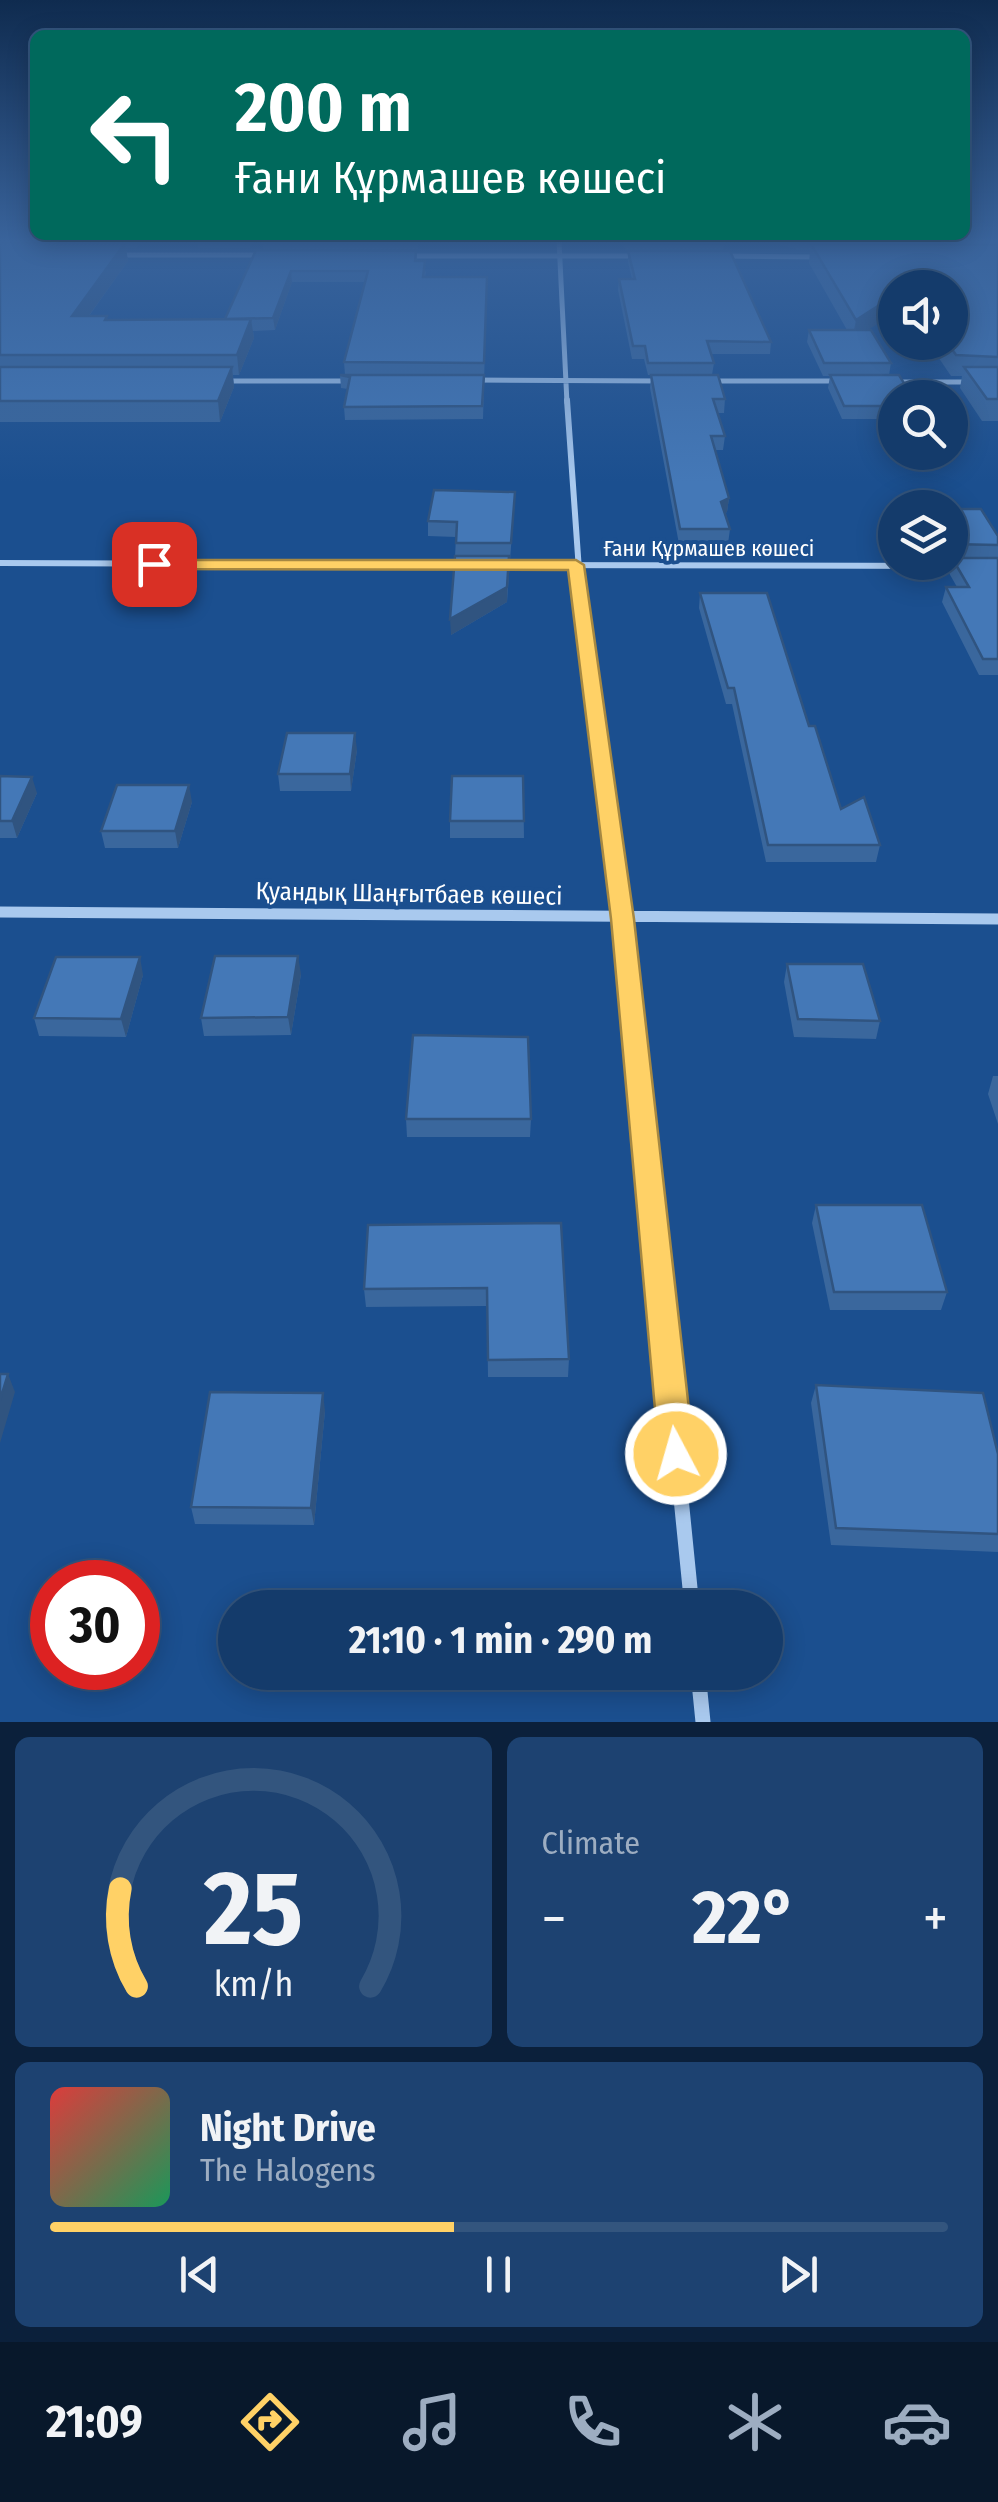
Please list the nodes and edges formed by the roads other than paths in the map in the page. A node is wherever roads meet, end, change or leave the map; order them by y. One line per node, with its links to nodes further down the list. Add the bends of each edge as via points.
1 (562, 321): 4 (street)
2 (370, 380): 6 (street)
3 (467, 380): 4 (street)
4 (565, 380): 5 (street); 14 (street)
5 (663, 380)
6 (214, 381)
7 (702, 381): 8 (street)
8 (860, 382)
9 (968, 382): 10 (street)
10 (998, 382)
11 (0, 564): 12 (street)
12 (476, 564)
13 (496, 564): 14 (street, Ғани Құрмашев көшесі)
14 (576, 565): 15 (street, Ғани Құрмашев көшесі); 17 (street)
15 (979, 566)
16 (0, 912): 17 (street, Қуандық Шаңғытбаев көшесі)
17 (622, 919): 18 (street, Қуандық Шаңғытбаев көшесі); 19 (street)
18 (998, 919)
19 (690, 1590)
20 (700, 1690): 21 (street)
21 (704, 1722)

